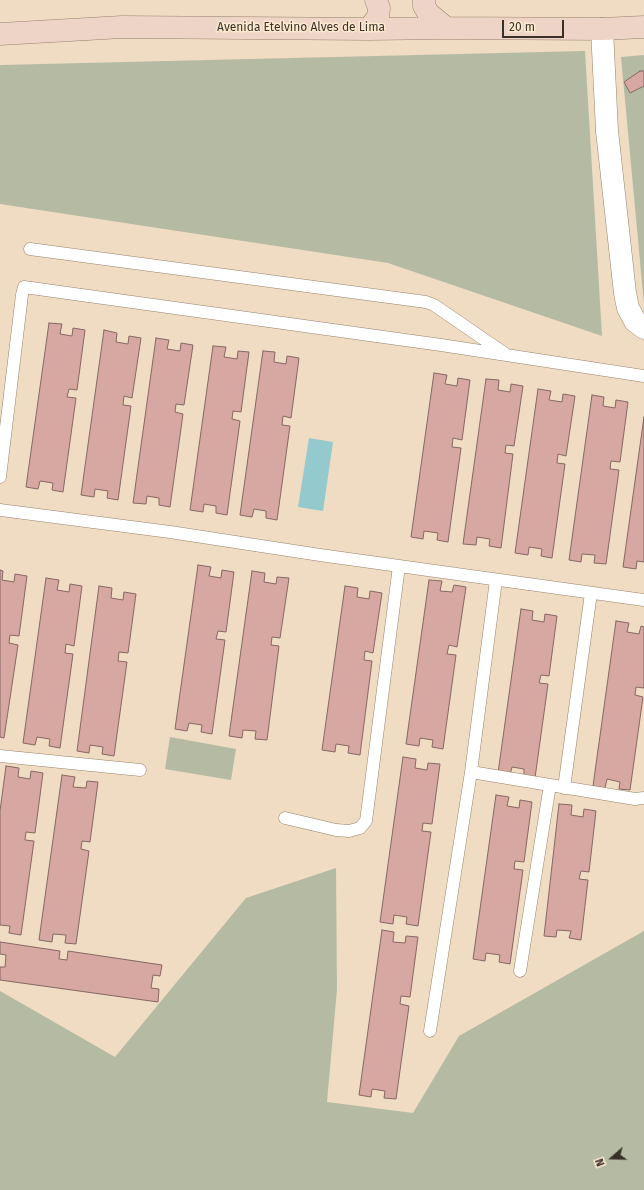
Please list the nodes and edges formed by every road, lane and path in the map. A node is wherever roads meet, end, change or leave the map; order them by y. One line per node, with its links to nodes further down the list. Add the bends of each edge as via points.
1 (376, 0): 5 (main road, via 379,8 378,17)
2 (424, 0): 4 (main road, via 424,6 429,14)
3 (644, 27): 6 (main road, Avenida Etelvino Alves de Lima)
4 (446, 28): 5 (main road, Avenida Etelvino Alves de Lima); 6 (main road, Avenida Etelvino Alves de Lima)
5 (369, 29): 7 (main road, Avenida Etelvino Alves de Lima, via 122,27)
6 (602, 29): 9 (street, via 607,131 625,293 628,308 635,320)
7 (0, 34)
8 (30, 250): 10 (lane, via 426,302)
9 (644, 328)
10 (508, 355): 11 (lane); 12 (lane, via 24,287)
11 (644, 376)
12 (0, 477)
13 (0, 510): 14 (lane)
14 (399, 566): 15 (lane); 24 (lane, via 366,821 360,828 349,831)
15 (496, 580): 16 (lane); 20 (lane)
16 (591, 593): 17 (lane); 22 (lane)
17 (644, 600)
18 (0, 756): 19 (lane)
19 (140, 770)
20 (471, 772): 21 (lane); 26 (lane)
21 (550, 785): 22 (lane); 25 (lane)
22 (564, 788): 23 (lane, via 635,799)
23 (644, 798)
24 (285, 818)
25 (520, 971)
26 (430, 1031)

